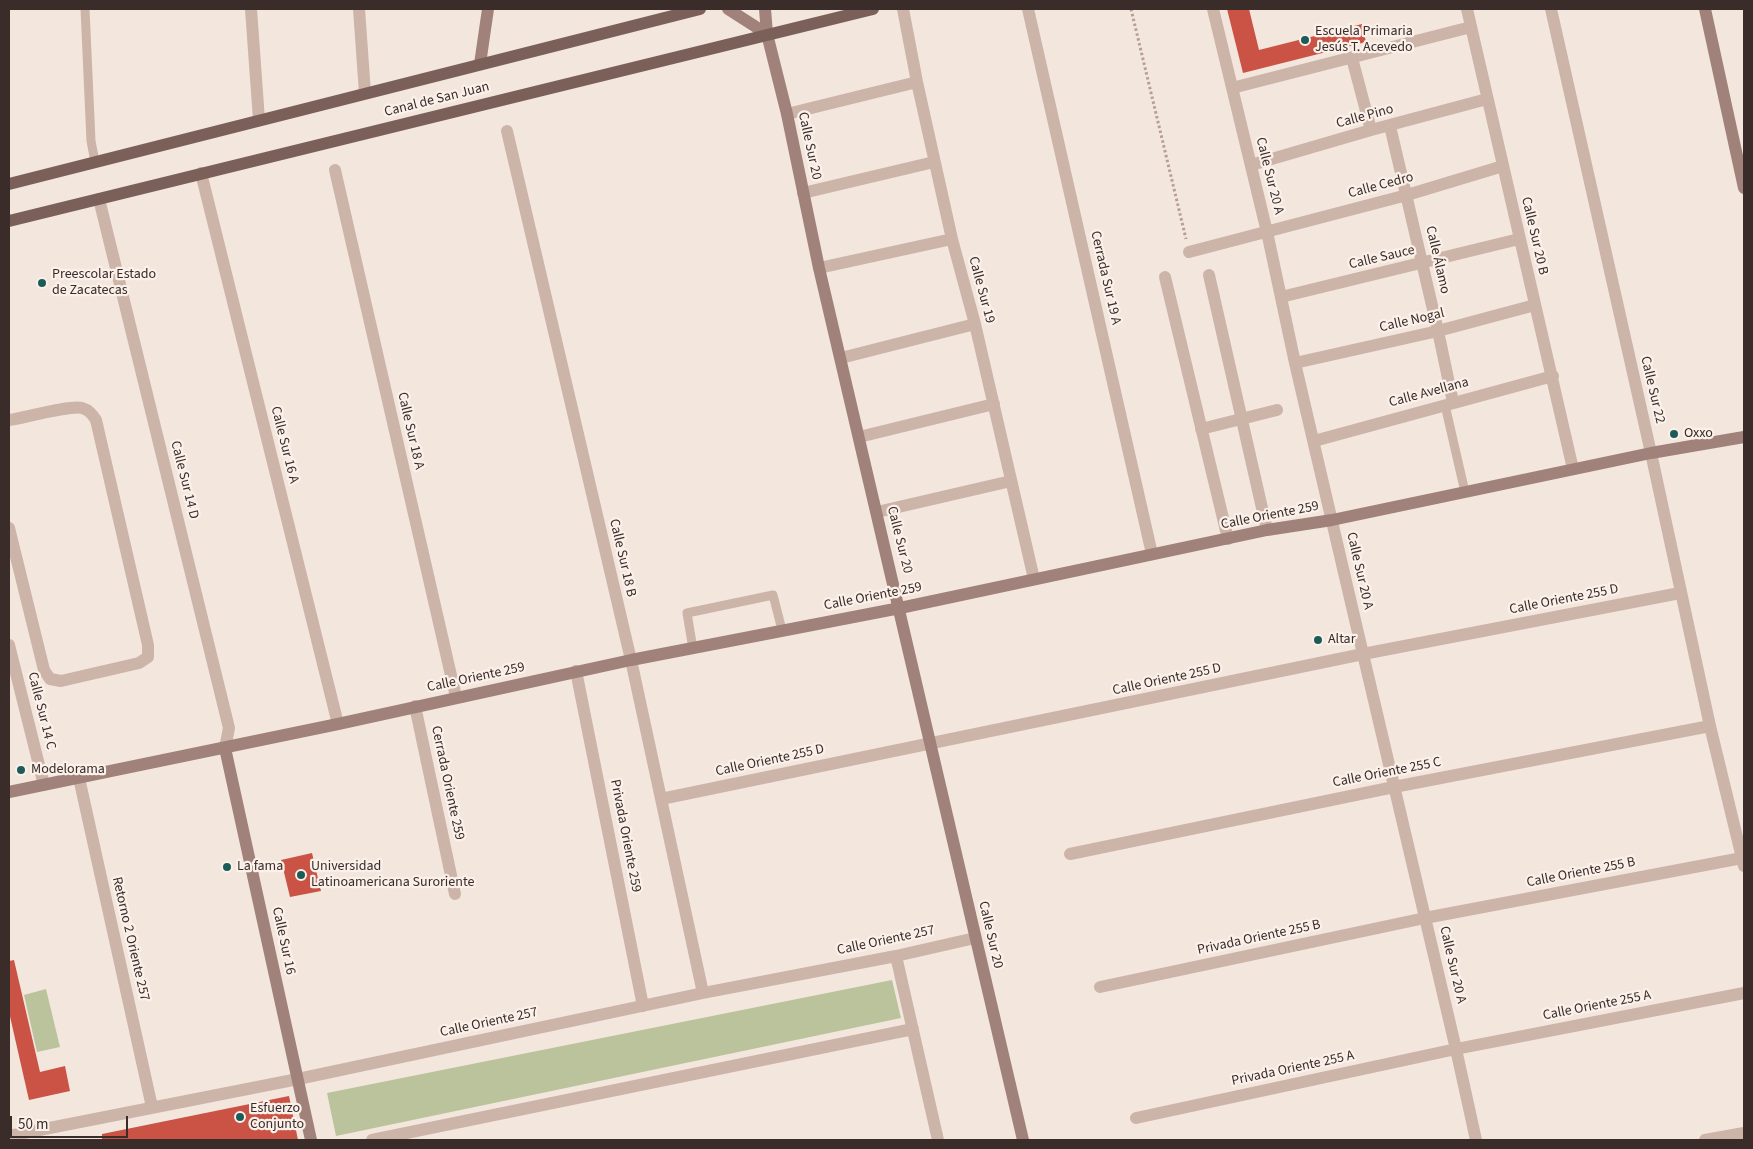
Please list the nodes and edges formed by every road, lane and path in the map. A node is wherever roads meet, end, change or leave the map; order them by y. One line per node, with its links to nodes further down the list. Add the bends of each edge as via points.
1 (85, 9): 30 (lane, via 91,141)
2 (251, 9): 26 (street)
3 (359, 9): 23 (street)
4 (488, 9): 20 (street)
5 (700, 9): 16 (main road, Canal de San Juan)
6 (728, 9): 18 (street)
7 (765, 9): 18 (street, Calle Sur 20)
8 (873, 9): 18 (main road, Canal de San Juan)
9 (903, 9): 21 (street, Calle Sur 19)
10 (1028, 9): 75 (street, Cerrada Sur 19 A)
11 (1131, 9): 45 (path)
12 (1213, 9): 22 (street, Calle Sur 20 A)
13 (1466, 9): 17 (street, Calle Sur 20 B)
14 (1551, 9): 66 (street, Calle Sur 22)
15 (1705, 9): 37 (street)
16 (658, 14): 20 (main road, Canal de San Juan)
17 (1471, 27): 19 (street); 24 (street, Calle Sur 20 B)
18 (767, 34): 25 (street, Calle Sur 20); 35 (main road, Canal de San Juan)
19 (1352, 58): 22 (street); 28 (street)
20 (480, 64): 23 (main road, Canal de San Juan)
21 (917, 82): 25 (street); 31 (street, Calle Sur 19)
22 (1232, 88): 32 (street, Calle Sur 20 A)
23 (365, 93): 26 (main road, Canal de San Juan)
24 (1487, 99): 27 (street, Calle Pino); 33 (street, Calle Sur 20 B)
25 (787, 114): 38 (street, Calle Sur 20)
26 (258, 120): 30 (main road, Canal de San Juan)
27 (1390, 126): 28 (street, Calle Pino); 39 (street, Calle Álamo)
28 (1371, 130): 32 (street, Calle Pino)
29 (507, 131): 83 (street, Calle Sur 18 B)
30 (95, 162): 36 (main road, Canal de San Juan)
31 (934, 162): 38 (street); 43 (street, Calle Sur 19)
32 (1251, 165): 42 (street, Calle Sur 20 A)
33 (1502, 166): 39 (street, Calle Cedro); 44 (street, Calle Sur 20 B)
34 (335, 170): 85 (street, Calle Sur 18 A)
35 (201, 173): 40 (main road, Canal de San Juan); 87 (street, Calle Sur 16 A)
36 (9, 184)
37 (1744, 188)
38 (804, 193): 47 (street, Calle Sur 20)
39 (1407, 195): 42 (street, Calle Cedro); 46 (street, Calle Álamo)
40 (99, 199): 41 (main road, Canal de San Juan); 90 (street, Calle Sur 14 D, via 229,728)
41 (9, 221)
42 (1267, 232): 45 (street, Calle Cedro); 50 (street, Calle Sur 20 A)
43 (952, 239): 47 (street); 52 (street, Calle Sur 19)
44 (1519, 239): 46 (street, Calle Sauce); 51 (street, Calle Sur 20 B)
45 (1189, 252)
46 (1422, 264): 50 (street, Calle Sauce); 53 (street, Calle Álamo)
47 (819, 268): 54 (street, Calle Sur 20)
48 (1209, 275): 60 (street)
49 (1165, 277): 62 (street)
50 (1281, 297): 55 (street, Calle Sur 20 A)
51 (1535, 305): 53 (street, Calle Nogal); 56 (street, Calle Sur 20 B)
52 (975, 324): 54 (street); 58 (street, Calle Sur 19)
53 (1438, 331): 55 (street, Calle Nogal); 57 (street, Calle Álamo)
54 (841, 358): 63 (street, Calle Sur 20)
55 (1295, 363): 65 (street, Calle Sur 20 A)
56 (1552, 376): 57 (street, Calle Avellana); 67 (street, Calle Sur 20 B)
57 (1449, 403): 65 (street, Calle Avellana); 69 (lane, Calle Álamo)
58 (994, 404): 63 (street); 68 (street, Calle Sur 19)
59 (1277, 410): 60 (street)
60 (1241, 419): 62 (street); 72 (street)
61 (9, 420): 73 (street, via 77,407 88,410 96,420 144,627 148,657 139,663 61,681 50,679 44,670)
62 (1201, 429): 74 (street)
63 (859, 437): 70 (street, Calle Sur 20)
64 (1744, 437): 66 (street, Calle Oriente 259)
65 (1314, 440): 71 (street, Calle Sur 20 A)
66 (1651, 453): 67 (street, Calle Oriente 259); 77 (street, Calle Sur 22)
67 (1574, 469): 69 (street, Calle Oriente 259)
68 (1011, 481): 70 (street); 76 (street, Calle Sur 19)
69 (1465, 492): 71 (street, Calle Oriente 259)
70 (877, 512): 78 (street, Calle Sur 20)
71 (1332, 520): 72 (street, Calle Oriente 259); 82 (street, Calle Sur 20 A)
72 (1267, 530): 74 (street, Calle Oriente 259)
73 (9, 531)
74 (1228, 539): 75 (street, Calle Oriente 259)
75 (1152, 554): 76 (street, Calle Oriente 259)
76 (1034, 579): 78 (street, Calle Oriente 259)
77 (1680, 592): 82 (street, Calle Oriente 255 D); 88 (street, Calle Sur 22)
78 (900, 608): 79 (street, Calle Oriente 259); 89 (street, Calle Sur 20)
79 (782, 630): 81 (street, Calle Oriente 259); 81 (lane, via 773,595 687,613)
80 (9, 645): 92 (street, Calle Sur 14 C)
81 (693, 649): 83 (street, Calle Oriente 259)
82 (1363, 654): 89 (street, Calle Oriente 255 D); 93 (street, Calle Sur 20 A)
83 (630, 660): 84 (street, Calle Oriente 259); 95 (street, Calle Sur 18 B)
84 (576, 671): 85 (street, Calle Oriente 259); 105 (street, Privada Oriente 259)
85 (456, 698): 86 (street, Calle Oriente 259)
86 (415, 706): 87 (street, Calle Oriente 259); 98 (street, Cerrada Oriente 259)
87 (338, 724): 90 (street, Calle Oriente 259)
88 (1710, 726): 93 (street, Calle Oriente 255 C); 97 (street, Calle Sur 22)
89 (931, 743): 95 (street, Calle Oriente 255 D); 100 (street, Calle Sur 20)
90 (225, 748): 91 (street, Calle Oriente 259); 108 (street, Calle Sur 16)
91 (79, 778): 92 (street, Calle Oriente 259); 109 (street, Retorno 2 Oriente 257)
92 (44, 785): 94 (street, Calle Oriente 259)
93 (1394, 787): 96 (street, Calle Oriente 255 C); 99 (street, Calle Sur 20 A)
94 (9, 792)
95 (661, 799): 103 (street, Calle Sur 18 B)
96 (1070, 854)
97 (1743, 862): 99 (street, Calle Oriente 255 B)
98 (456, 894)
99 (1425, 918): 102 (street, Privada Oriente 255 B); 107 (street, Calle Sur 20 A)
100 (976, 938): 101 (street, Calle Oriente 257); 116 (street, Calle Sur 20)
101 (896, 956): 103 (street, Calle Oriente 257); 106 (street)
102 (1100, 988)
103 (703, 993): 105 (street, Calle Oriente 257)
104 (1744, 993): 107 (street, Calle Oriente 255 A)
105 (643, 1006): 108 (street, Calle Oriente 257)
106 (913, 1029): 114 (street); 115 (street)
107 (1456, 1048): 110 (street, Privada Oriente 255 A); 117 (street, Calle Sur 20 A)
108 (298, 1079): 109 (street, Calle Oriente 257); 113 (street, Calle Sur 16)
109 (152, 1108): 112 (street, Calle Oriente 257)
110 (1136, 1118)
111 (1744, 1133): 118 (street)
112 (9, 1136)
113 (311, 1140)
114 (372, 1140)
115 (938, 1140)
116 (1023, 1140)
117 (1476, 1140)
118 (1705, 1140)

